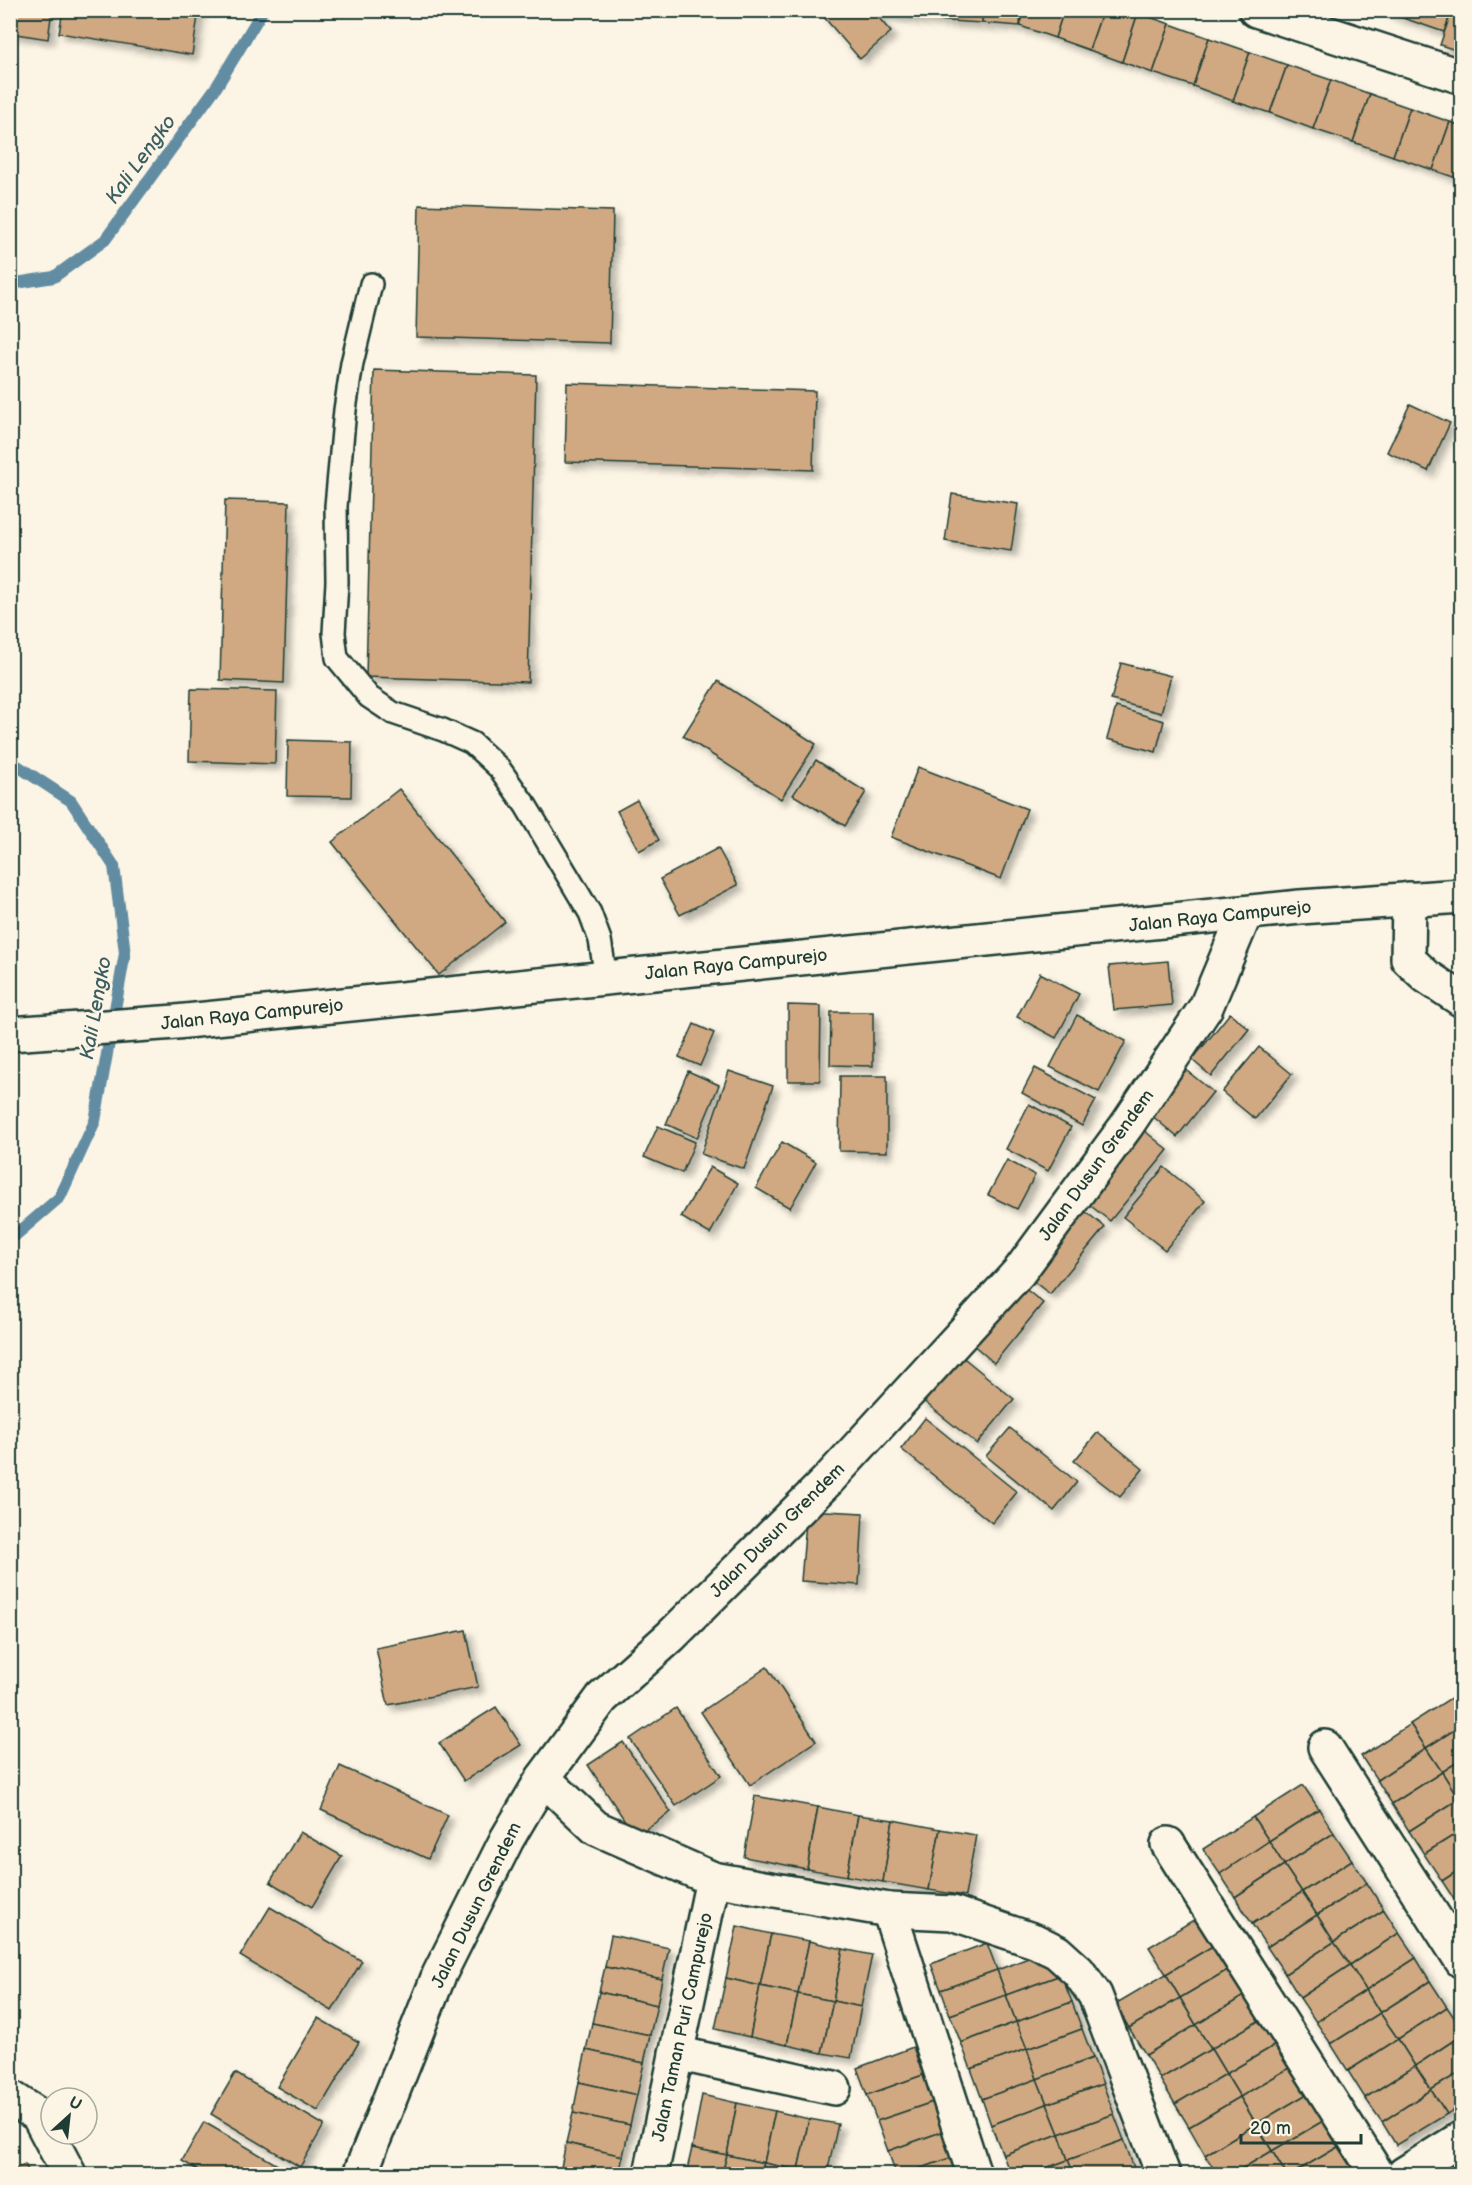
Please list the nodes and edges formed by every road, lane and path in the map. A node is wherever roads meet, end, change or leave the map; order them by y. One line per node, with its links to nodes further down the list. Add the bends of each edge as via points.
1 (1256, 10): 2 (street)
2 (1461, 77)
3 (371, 284): 7 (lane, via 352,363 336,506 337,658 369,697 393,713 472,743 499,768 590,913 600,940)
4 (1461, 896): 5 (street, Jalan Raya Campurejo)
5 (1409, 899): 6 (street, Jalan Raya Campurejo); 8 (street, via 1408,959)
6 (1245, 914): 7 (street, Jalan Raya Campurejo); 11 (street, Jalan Dusun Grendem, via 1206,1007 1127,1125 1019,1272 829,1479 671,1636 602,1698)
7 (606, 978): 9 (street, Jalan Raya Campurejo, via 176,1022)
8 (1461, 1000)
9 (10, 1034)
10 (1325, 1747): 15 (street)
11 (543, 1778): 13 (street, via 596,1828); 21 (street, Jalan Dusun Grendem, via 507,1839 439,1976)
12 (1168, 1844): 25 (street)
13 (713, 1879): 14 (street); 16 (street, Jalan Taman Puri Campurejo)
14 (889, 1910): 23 (street); 24 (street, via 952,1913 1035,1941 1057,1952 1078,1971 1095,1995)
15 (1461, 1961)
16 (676, 2053): 17 (street); 22 (street, Jalan Taman Puri Campurejo)
17 (834, 2088)
18 (10, 2097): 20 (street, via 38,2115)
19 (1461, 2138): 26 (street)
20 (69, 2175)
21 (360, 2175)
22 (651, 2175)
23 (974, 2175)
24 (1163, 2175)
25 (1377, 2175)
26 (1404, 2175)

